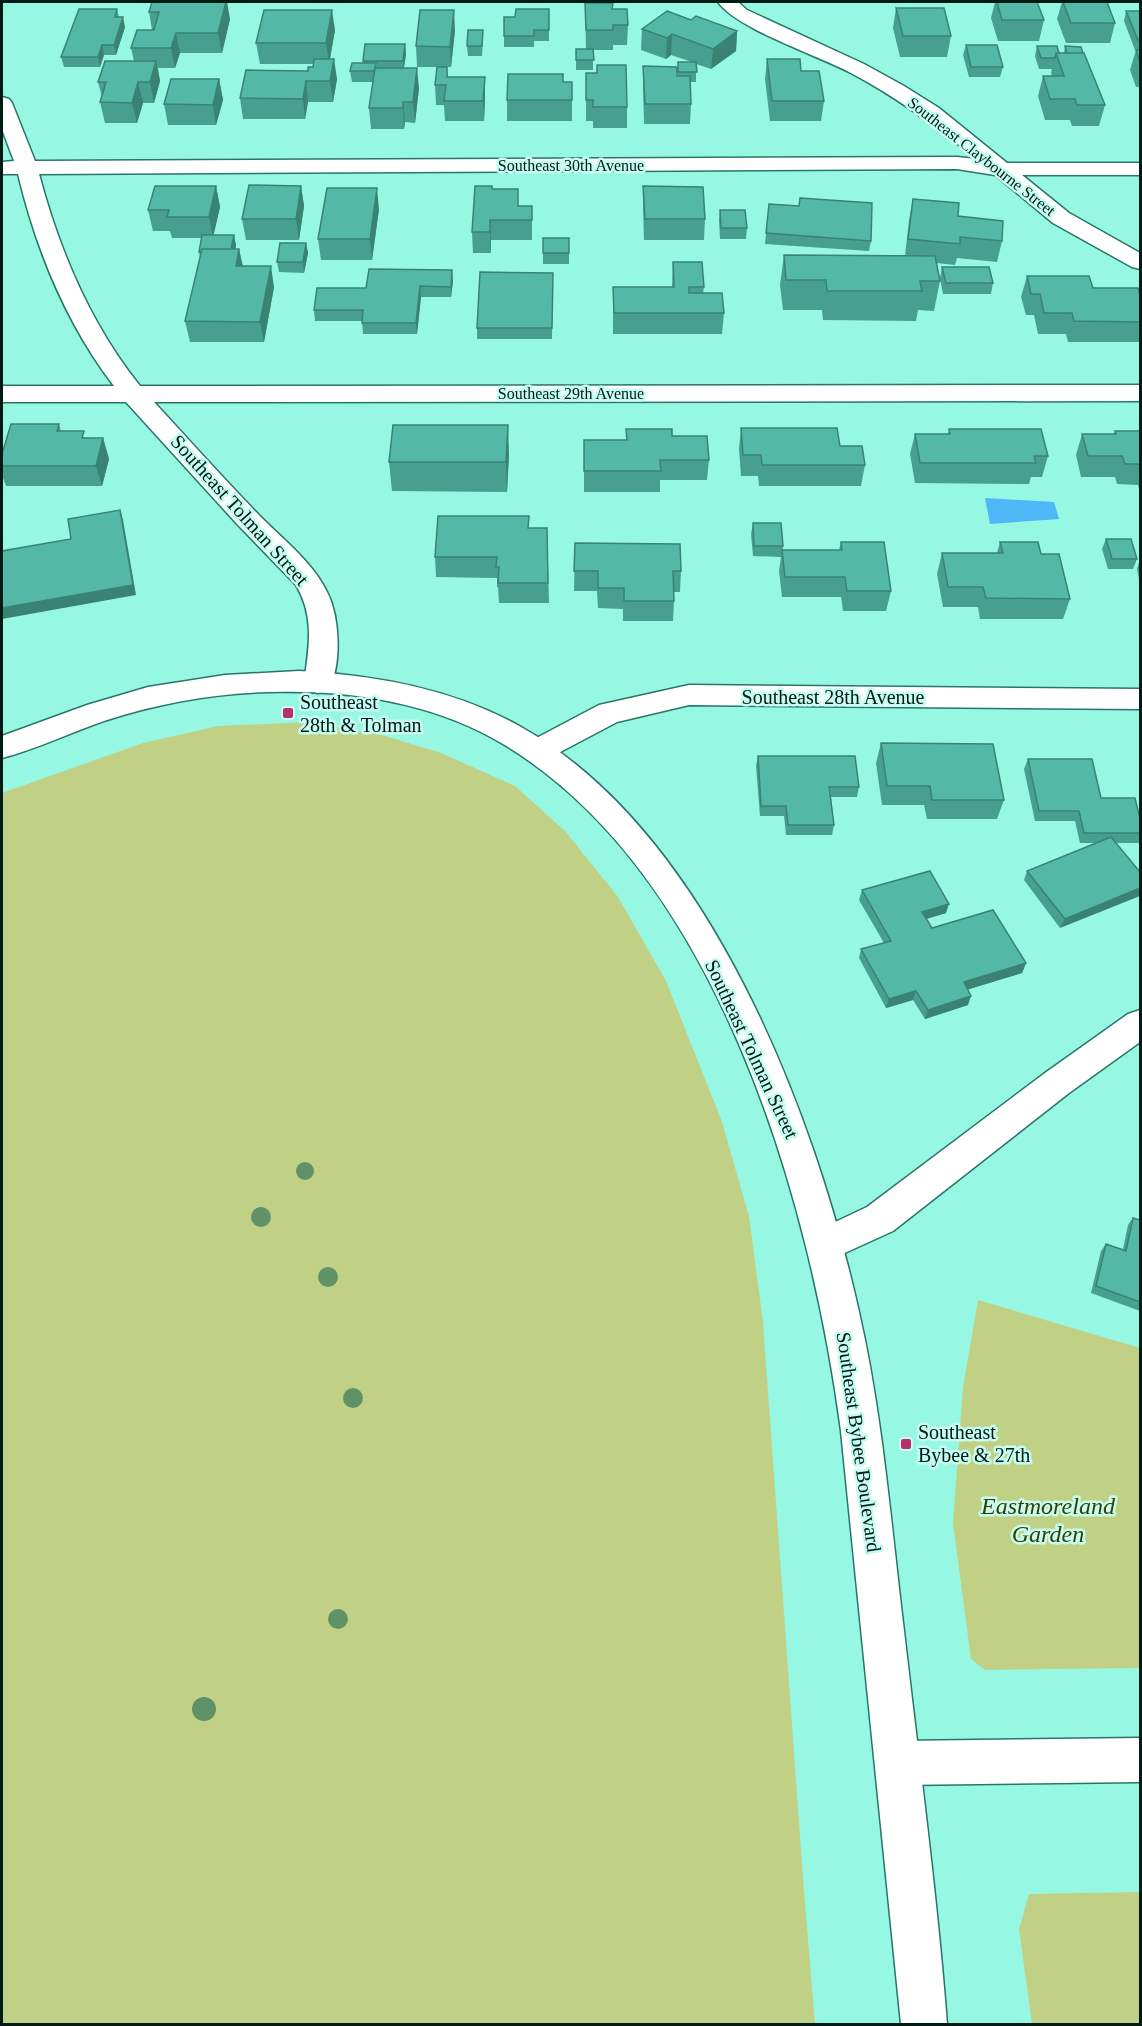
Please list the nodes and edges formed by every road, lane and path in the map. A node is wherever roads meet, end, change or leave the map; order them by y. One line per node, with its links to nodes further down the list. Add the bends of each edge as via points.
1 (728, 2): 5 (street, Southeast Claybourne Street, via 740,14 897,90 932,112)
2 (2, 103): 4 (street, Southeast Tolman Street)
3 (2, 168): 4 (street, Southeast 30th Avenue)
4 (27, 168): 5 (street, Southeast 30th Avenue, via 957,163); 8 (street, Southeast Tolman Street, via 36,204 83,319)
5 (1002, 168): 6 (street, Southeast 30th Avenue); 7 (street, Southeast Claybourne Street, via 1061,218)
6 (1140, 169)
7 (1140, 262)
8 (132, 393): 9 (street, Southeast 29th Avenue); 10 (street, Southeast 29th Avenue); 11 (street, Southeast Tolman Street, via 306,579 315,594 325,633)
9 (1140, 393)
10 (2, 394)
11 (318, 683): 13 (street, via 267,681 155,697 113,707); 14 (street, Southeast Tolman Street, via 405,694 460,710)
12 (1140, 699): 14 (street, Southeast 28th Avenue, via 689,696 609,713)
13 (2, 747)
14 (537, 751): 16 (street, Southeast Tolman Street, via 575,779 638,845 682,907 724,979 795,1142)
15 (1140, 1024): 16 (street, via 880,1220)
16 (825, 1245): 18 (street, Southeast Bybee Boulevard, via 857,1402)
17 (1140, 1760): 18 (street)
18 (898, 1763): 19 (street, Southeast Bybee Boulevard)
19 (924, 2025)

